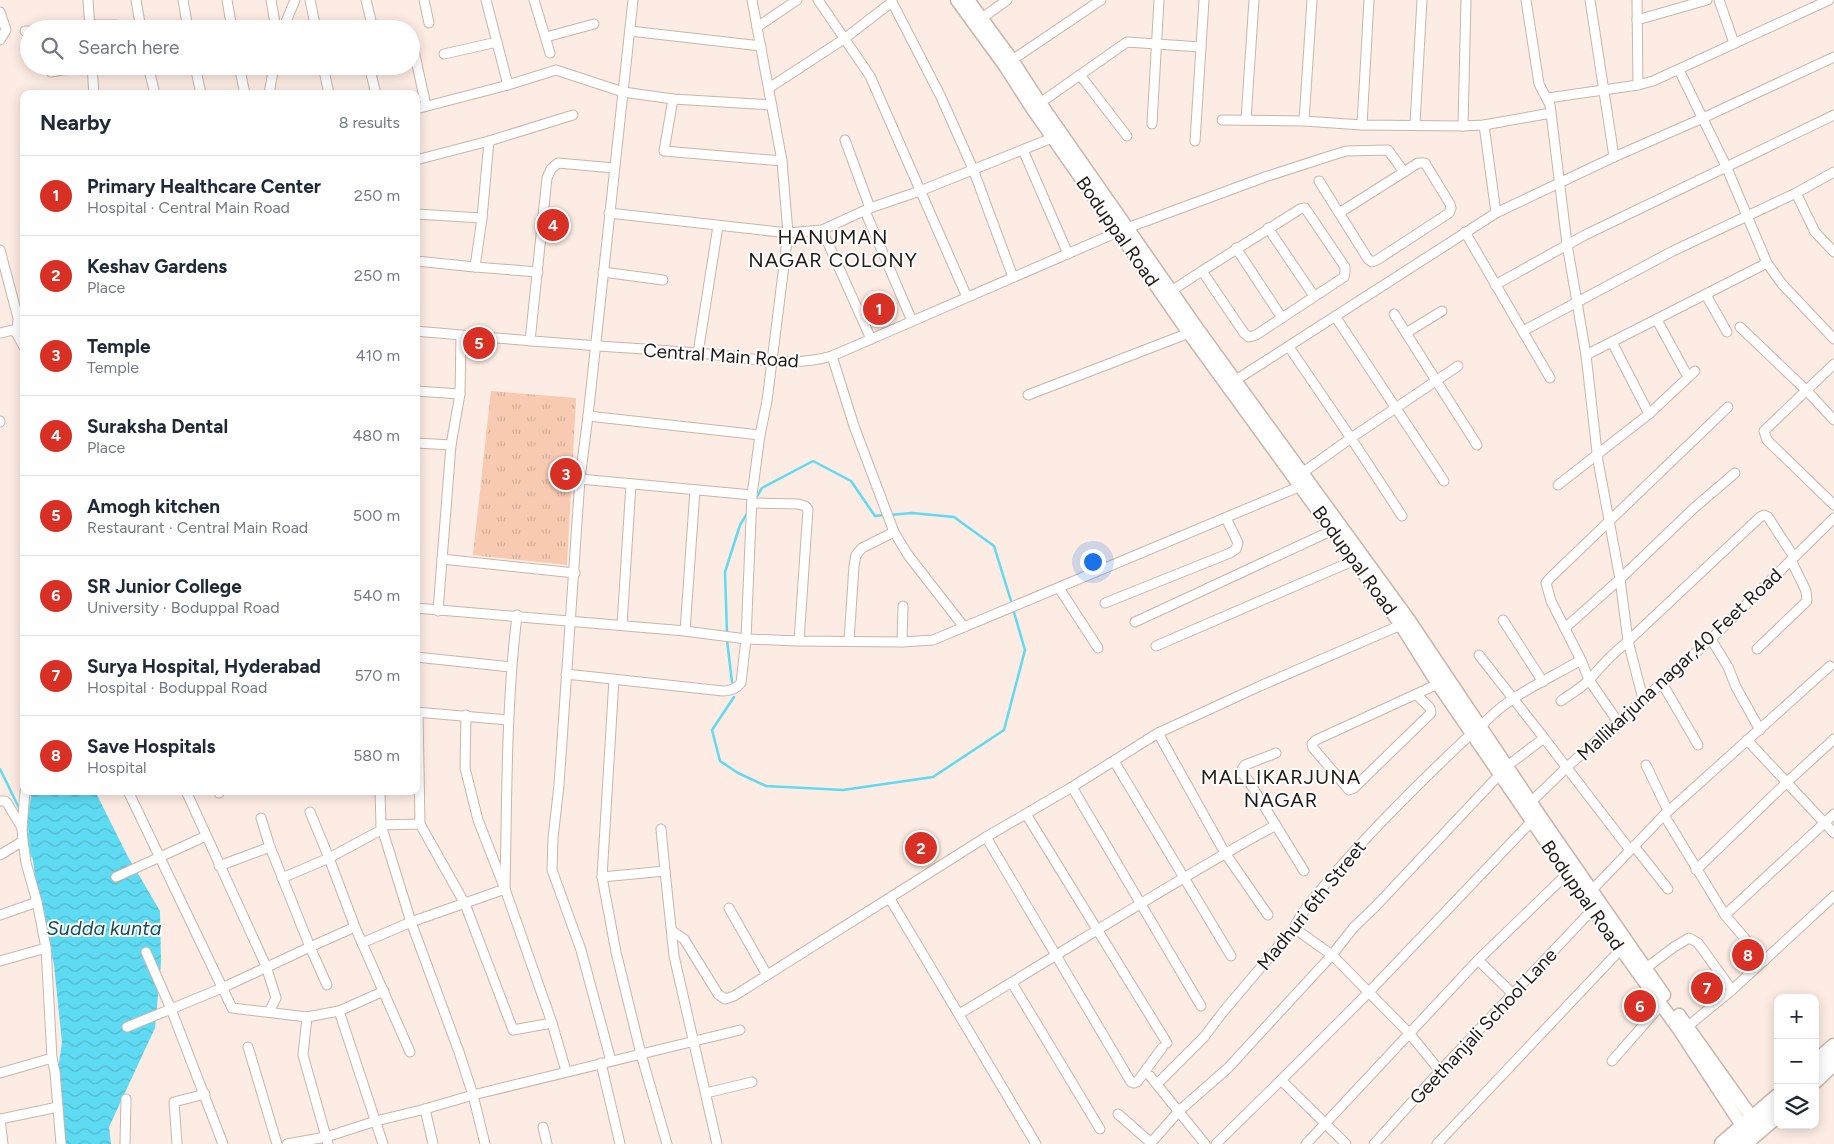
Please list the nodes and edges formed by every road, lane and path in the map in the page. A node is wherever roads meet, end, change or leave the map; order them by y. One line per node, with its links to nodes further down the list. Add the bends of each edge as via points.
1 (88, 0): 35 (street)
2 (136, 0): 36 (street)
3 (183, 0): 37 (street)
4 (227, 0): 38 (street)
5 (271, 0): 39 (street)
6 (294, 0): 40 (street)
7 (310, 0): 41 (street)
8 (366, 0): 42 (street)
9 (424, 0): 45 (street)
10 (486, 0): 52 (street)
11 (534, 0): 49 (street)
12 (633, 0): 48 (street)
13 (752, 0): 47 (street)
14 (797, 0): 47 (street)
15 (818, 0): 50 (street)
16 (957, 0): 44 (street, Boduppal Road)
17 (968, 0): 44 (street, Boduppal Road)
18 (1008, 0): 44 (street)
19 (1101, 0): 60 (street)
20 (1159, 0): 53 (street)
21 (1204, 0): 56 (street)
22 (1254, 0): 94 (street)
23 (1312, 0): 95 (street)
24 (1369, 0): 99 (street)
25 (1422, 0): 97 (street)
26 (1466, 0): 100 (street)
27 (1526, 0): 83 (street, via 1539,84)
28 (1590, 0): 81 (street)
29 (1637, 0): 43 (street)
30 (1707, 0): 43 (street)
31 (1719, 0): 54 (street)
32 (1829, 0): 54 (street)
33 (892, 1): 50 (street); 112 (street, via 941,97)
34 (0, 12): 51 (street, via 6,30)
35 (89, 20)
36 (139, 20)
37 (186, 20)
38 (230, 20)
39 (274, 20)
40 (286, 20)
41 (314, 20)
42 (371, 20)
43 (1637, 20): 72 (street)
44 (977, 21): 60 (street, Boduppal Road); 102 (street, Boduppal Road)
45 (429, 24)
46 (594, 24): 49 (street)
47 (757, 27): 55 (street)
48 (630, 31): 55 (street); 82 (street)
49 (546, 37): 57 (street)
50 (844, 39): 73 (street); 117 (street, via 870,76)
51 (0, 40)
52 (497, 42): 58 (street); 71 (street)
53 (1156, 43): 56 (street); 70 (street, via 1127,42); 96 (street)
54 (1734, 44): 61 (street)
55 (761, 46): 73 (street)
56 (1202, 47): 104 (street)
57 (550, 53)
58 (444, 54)
59 (1834, 57): 92 (street)
60 (1012, 60): 85 (street, Boduppal Road)
61 (1679, 70): 72 (street); 92 (street)
62 (93, 75): 74 (street)
63 (150, 75): 75 (street)
64 (197, 75): 76 (street)
65 (241, 75): 77 (street)
66 (272, 75): 78 (street)
67 (325, 75): 79 (street)
68 (371, 75): 80 (street)
69 (419, 75): 87 (street)
70 (1080, 75): 85 (street); 101 (street)
71 (508, 85): 82 (street, via 556,70); 87 (street)
72 (1638, 85): 81 (street)
73 (769, 88): 86 (street)
74 (94, 90)
75 (154, 90)
76 (200, 90)
77 (243, 90)
78 (270, 90)
79 (328, 90)
80 (375, 90)
81 (1603, 91): 83 (street); 107 (street)
82 (623, 92): 84 (street); 111 (street)
83 (1548, 98): 89 (street)
84 (673, 99): 86 (street); 109 (street, via 664,151)
85 (1040, 103): 129 (street, Boduppal Road)
86 (772, 105): 109 (street)
87 (426, 106): 88 (street)
88 (420, 108)
89 (1551, 113): 98 (street); 116 (street)
90 (573, 115): 105 (street)
91 (1834, 115): 110 (street)
92 (1703, 118): 107 (street); 110 (street)
93 (1222, 120): 94 (street)
94 (1246, 120): 95 (street)
95 (1304, 121): 99 (street)
96 (1152, 124)
97 (1415, 124): 99 (street); 100 (street)
98 (1484, 125): 100 (street); 122 (street)
99 (1362, 126)
100 (1463, 126)
101 (1126, 136)
102 (1052, 138): 106 (street); 129 (street, Boduppal Road)
103 (845, 140): 119 (street)
104 (1195, 141)
105 (489, 142): 108 (street); 125 (street)
106 (1023, 150): 112 (street); 136 (street)
107 (1614, 157): 116 (street)
108 (420, 159)
109 (782, 161): 131 (street)
110 (1726, 166): 124 (street); 132 (street)
111 (614, 168): 120 (street); 141 (street, via 558,163 551,169 546,178)
112 (972, 169): 117 (street); 143 (street)
113 (1404, 172): 121 (street); 121 (street, via 1424,163 1450,204 1449,213 1372,262); 129 (street, Central Main Road, via 1388,150 1346,151)
114 (1834, 172): 118 (street)
115 (1319, 181): 121 (street)
116 (1559, 184): 122 (street); 132 (street)
117 (920, 191): 119 (street); 148 (street)
118 (1796, 193): 124 (street); 135 (street, via 1815,232)
119 (867, 209): 128 (street); 156 (street)
120 (610, 213): 126 (street); 142 (street)
121 (1339, 213)
122 (1496, 213): 130 (street)
123 (420, 214): 125 (street)
124 (1748, 216): 138 (street); 150 (street, via 1673,250)
125 (482, 218): 139 (street)
126 (718, 226): 131 (street); 173 (street)
127 (1268, 228): 133 (street); 149 (street); 149 (street, via 1300,208 1309,211 1346,272 1344,277)
128 (822, 230): 131 (street); 166 (street)
129 (1123, 230): 136 (street, Central Main Road); 146 (street, Boduppal Road); 162 (street, Boduppal Road)
130 (1465, 232): 145 (street); 153 (street)
131 (788, 233): 176 (street)
132 (1568, 244): 145 (street); 150 (street)
133 (1236, 248): 140 (street); 154 (street)
134 (0, 250): 164 (street, via 18,318)
135 (1834, 252)
136 (1068, 254): 143 (street, Central Main Road)
137 (420, 261): 139 (street)
138 (1767, 263): 147 (street); 167 (street, via 1782,284)
139 (475, 268): 141 (street)
140 (1202, 271): 146 (street); 154 (street, via 1249,337)
141 (538, 272): 169 (street)
142 (603, 272): 144 (street); 171 (street)
143 (1013, 277): 148 (street, Central Main Road)
144 (663, 280)
145 (1495, 285): 159 (street)
146 (1171, 291): 180 (street, Boduppal Road)
147 (1706, 295): 155 (street); 160 (street)
148 (967, 296): 156 (street, Central Main Road)
149 (1314, 296): 154 (street)
150 (1578, 300): 159 (street); 174 (street)
151 (1442, 311): 163 (street)
152 (1394, 314): 163 (street)
153 (1336, 316): 172 (street); 187 (street)
154 (1282, 318)
155 (1657, 320): 170 (street); 188 (street, via 1691,374)
156 (912, 321): 166 (street, Central Main Road)
157 (1740, 327): 183 (street)
158 (420, 331): 165 (street, Central Main Road)
159 (1523, 331): 179 (street)
160 (1727, 332)
161 (0, 333): 164 (street, via 13,330)
162 (1189, 333): 185 (street); 199 (street, Boduppal Road)
163 (1406, 333): 181 (street)
164 (17, 334): 168 (street)
165 (461, 335): 169 (street, Central Main Road); 184 (street)
166 (871, 339): 175 (street, Central Main Road)
167 (1834, 339)
168 (20, 340)
169 (530, 341): 171 (street, Central Main Road)
170 (1612, 342): 174 (street); 188 (street)
171 (595, 347): 173 (street, Central Main Road); 189 (street)
172 (1289, 347): 180 (street); 192 (street)
173 (698, 353): 176 (street, Central Main Road)
174 (1586, 355): 196 (street)
175 (832, 356): 176 (street, Central Main Road, via 816,361); 211 (street, via 854,426)
176 (771, 361): 191 (street)
177 (1834, 364): 183 (street)
178 (1458, 366): 181 (street)
179 (1550, 378)
180 (1236, 380): 199 (street, Boduppal Road)
181 (1437, 381): 187 (street); 194 (street)
182 (420, 391): 184 (street)
183 (1807, 391): 190 (street); 205 (street, via 1766,428 1764,434)
184 (460, 394): 195 (street)
185 (1028, 395)
186 (1728, 407): 209 (street)
187 (1395, 408): 192 (street); 200 (street)
188 (1649, 414): 196 (street)
189 (588, 416): 191 (street); 198 (street)
190 (1834, 420)
191 (760, 435): 204 (street)
192 (1351, 438): 199 (street); 206 (street)
193 (420, 442): 195 (street)
194 (1477, 445)
195 (451, 446): 212 (street)
196 (1598, 456): 202 (street); 209 (street)
197 (1735, 473): 216 (street, via 1693,508)
198 (580, 479): 201 (street); 215 (street)
199 (1300, 479): 207 (street); 210 (street, Boduppal Road); 250 (street, Boduppal Road, via 1409,620)
200 (1444, 481)
201 (631, 484): 203 (street); 226 (street)
202 (1558, 485)
203 (695, 490): 204 (street); 230 (street)
204 (752, 499): 231 (street); 233 (street, via 798,504 808,509)
205 (1834, 505)
206 (1402, 516)
207 (1226, 518): 217 (street); 218 (street, via 1238,543 1236,549)
208 (1834, 518): 213 (street, Mallikarjuna nagar,40 Feet Road)
209 (1610, 521): 216 (street); 229 (street, via 1546,583 1550,601)
210 (1333, 530): 214 (street, Boduppal Road); 225 (street)
211 (894, 532): 228 (street, via 908,556); 234 (street, via 856,554)
212 (442, 559): 215 (street); 221 (street)
213 (1793, 559): 232 (street, Mallikarjuna nagar,40 Feet Road); 235 (street, via 1764,515); 239 (street, via 1807,601)
214 (1354, 560): 227 (street, Boduppal Road); 237 (street)
215 (574, 573): 224 (street)
216 (1620, 580): 229 (street); 235 (street)
217 (1060, 588): 228 (street); 238 (street)
218 (1106, 603)
219 (903, 606): 236 (street)
220 (420, 609): 221 (street)
221 (438, 611): 222 (street)
222 (517, 615): 224 (street); 244 (street)
223 (1503, 620): 248 (street)
224 (571, 621): 226 (street); 245 (street)
225 (1135, 622)
226 (622, 625): 230 (street)
227 (1401, 625): 250 (street, Boduppal Road); 261 (street)
228 (964, 627): 236 (street, via 933,640)
229 (1565, 628): 242 (street)
230 (685, 631): 231 (street)
231 (746, 639): 233 (street); 246 (street, via 741,683 730,690)
232 (1711, 639): 249 (street, Mallikarjuna nagar,40 Feet Road); 259 (street)
233 (798, 641): 234 (street)
234 (850, 641): 236 (street)
235 (1628, 641): 247 (street, via 1604,662); 252 (street)
236 (902, 642)
237 (1156, 646)
238 (1098, 648)
239 (1757, 649)
240 (1479, 655): 253 (street)
241 (420, 657): 244 (street)
242 (1581, 660): 247 (street); 248 (street, Madhuri 6th Street)
243 (1830, 666): 259 (street)
244 (511, 667): 257 (street)
245 (566, 674): 246 (street); 369 (street, via 552,870 581,950)
246 (614, 679): 308 (street)
247 (1590, 680): 254 (street); 258 (street)
248 (1543, 682): 253 (street, Madhuri 6th Street)
249 (1662, 683): 252 (street, Mallikarjuna nagar,40 Feet Road); 265 (street)
250 (1446, 688): 251 (street); 260 (street, Boduppal Road)
251 (1416, 694): 251 (street, via 1312,744 1349,790 1431,713)
252 (1643, 699): 258 (street, Mallikarjuna nagar,40 Feet Road)
253 (1512, 700): 260 (street, Madhuri 6th Street, via 1491,714); 262 (street)
254 (1561, 701)
255 (420, 712): 256 (street)
256 (466, 715): 257 (street); 311 (street, via 465,768 478,820)
257 (508, 720): 311 (street)
258 (1618, 722): 269 (street, Mallikarjuna nagar,40 Feet Road)
259 (1760, 730): 264 (street)
260 (1476, 731): 270 (street, Boduppal Road); 326 (street, Madhuri 6th Street, via 1398,803 1360,844 1302,912)
261 (1158, 733): 267 (street); 298 (street)
262 (1544, 738): 269 (street); 270 (street)
263 (1834, 739): 271 (street)
264 (1747, 740): 271 (street); 281 (street)
265 (1698, 745)
266 (1276, 753): 288 (street, via 1242,769)
267 (1114, 761): 272 (street); 310 (street)
268 (1646, 765): 281 (street)
269 (1566, 768): 279 (street, Mallikarjuna nagar,40 Feet Road); 297 (street)
270 (1503, 771): 279 (street, Boduppal Road); 335 (street, via 1354,927)
271 (1786, 783): 286 (street); 303 (street)
272 (1072, 787): 282 (street); 317 (street)
273 (25, 795): 290 (street)
274 (130, 795): 300 (street)
275 (188, 795): 293 (street)
276 (380, 795): 289 (street)
277 (419, 795): 287 (street)
278 (0, 802): 290 (street, via 7,803)
279 (1528, 805): 285 (street, Boduppal Road); 313 (street, Boduppal Road)
280 (310, 812): 301 (street)
281 (1666, 813): 297 (street); 303 (street)
282 (1026, 814): 294 (street); 328 (street)
283 (1834, 814): 286 (street)
284 (261, 818): 296 (street)
285 (1532, 821): 306 (street, Boduppal Road); 348 (street)
286 (1824, 822): 292 (street); 323 (street)
287 (420, 824): 289 (street); 318 (street)
288 (1276, 825): 298 (street); 305 (street)
289 (381, 828): 301 (street); 324 (street)
290 (22, 829): 295 (street)
291 (661, 829): 304 (street)
292 (1834, 833)
293 (206, 836): 300 (street); 302 (street)
294 (986, 837): 315 (street); 334 (street)
295 (24, 844): 299 (street); 316 (street)
296 (270, 847): 302 (street); 309 (street)
297 (1632, 848): 312 (street); 313 (street)
298 (1225, 853): 310 (street); 322 (street)
299 (0, 854)
300 (160, 857): 307 (street); 345 (street)
301 (329, 858): 309 (street); 325 (street)
302 (219, 866): 340 (street)
303 (1696, 870): 323 (street)
304 (665, 871): 308 (street); 327 (street)
305 (1304, 871)
306 (1568, 873): 320 (street, Boduppal Road); 337 (street)
307 (116, 876)
308 (602, 877): 366 (street, via 616,952)
309 (282, 878): 330 (street)
310 (1183, 879): 317 (street); 336 (street)
311 (505, 889): 318 (street); 357 (street)
312 (1668, 889)
313 (1592, 890): 341 (street, Boduppal Road)
314 (1834, 896): 339 (street)
315 (890, 899): 342 (street); 355 (street)
316 (37, 902): 321 (street); 331 (street)
317 (1141, 903): 328 (street); 351 (street)
318 (465, 904): 324 (street); 357 (street, via 513,1030)
319 (729, 908): 342 (street)
320 (1593, 909): 332 (street, Boduppal Road); 349 (street, Geethanjali School Lane)
321 (0, 915)
322 (1268, 915)
323 (1725, 915): 339 (street)
324 (411, 922): 329 (street); 383 (street)
325 (355, 927): 329 (street); 330 (street)
326 (1294, 928): 335 (street); 380 (street, Madhuri 6th Street, via 1204,1036)
327 (672, 931): 342 (street, via 684,939 721,998 734,996); 362 (street, via 674,956)
328 (1097, 931): 334 (street); 334 (street, via 1165,1045 1137,1082 1131,1082)
329 (362, 943): 347 (street)
330 (310, 947): 340 (street); 344 (street)
331 (46, 948): 338 (street); 367 (street)
332 (1621, 949): 350 (street, Boduppal Road); 418 (street)
333 (146, 952): 352 (street)
334 (1056, 955): 343 (street)
335 (1332, 955): 348 (street); 388 (street, via 1228,1068)
336 (1230, 956)
337 (1478, 960): 349 (street); 361 (street)
338 (0, 961)
339 (1764, 961): 346 (street)
340 (266, 966): 345 (street); 354 (street, via 276,998)
341 (1646, 968): 346 (street, via 1689,938 1698,943); 358 (street, Boduppal Road)
342 (767, 975)
343 (1012, 983): 355 (street); 395 (street)
344 (327, 985)
345 (222, 988): 352 (street); 354 (street, via 232,1008)
346 (1732, 990): 358 (street)
347 (384, 991): 353 (street); 365 (street)
348 (1369, 992): 361 (street); 378 (street)
349 (1514, 994): 373 (street, Geethanjali School Lane)
350 (1662, 1005): 370 (street); 392 (street, Boduppal Road)
351 (1201, 1006)
352 (170, 1009): 359 (street); 382 (street)
353 (339, 1011): 356 (street); 391 (street)
354 (269, 1012): 356 (street)
355 (959, 1014): 411 (street)
356 (307, 1017): 396 (street, via 303,1055)
357 (552, 1023): 374 (street)
358 (1687, 1026): 392 (street, Boduppal Road)
359 (127, 1027)
360 (740, 1030): 362 (street)
361 (1409, 1033): 373 (street); 393 (street)
362 (694, 1040): 366 (street); 381 (street)
363 (248, 1047): 402 (street)
364 (1834, 1047): 368 (highway)
365 (410, 1052)
366 (642, 1054): 369 (street); 409 (street)
367 (52, 1058): 375 (street); 386 (street)
368 (1819, 1060)
369 (611, 1061): 372 (street)
370 (1612, 1061)
371 (1834, 1062): 377 (highway)
372 (601, 1063): 374 (street); 408 (street)
373 (1440, 1071): 417 (street, Geethanjali School Lane)
374 (566, 1072): 383 (street)
375 (0, 1073)
376 (1150, 1076): 380 (street)
377 (1819, 1076)
378 (1281, 1080): 393 (street); 414 (street)
379 (752, 1082): 381 (street)
380 (1157, 1084): 388 (street)
381 (706, 1093): 410 (street)
382 (205, 1094): 400 (street, via 174,1102); 401 (street)
383 (472, 1095): 387 (street); 406 (street)
384 (126, 1100): 399 (street)
385 (1774, 1100): 392 (highway)
386 (58, 1107): 397 (street, via 0,1119); 398 (street)
387 (425, 1109): 391 (street); 405 (street)
388 (1180, 1111): 412 (street); 413 (street)
389 (1118, 1114): 412 (street)
390 (1774, 1117): 420 (highway)
391 (376, 1121): 396 (street); 404 (street)
392 (1748, 1123): 419 (highway)
393 (1326, 1124): 415 (street); 416 (street)
394 (543, 1127): 407 (street)
395 (1100, 1129)
396 (327, 1140): 403 (street)
397 (3, 1144)
398 (61, 1144)
399 (125, 1144)
400 (177, 1144)
401 (223, 1144)
402 (277, 1144)
403 (287, 1144)
404 (383, 1144)
405 (433, 1144)
406 (485, 1144)
407 (547, 1144)
408 (620, 1144)
409 (667, 1144)
410 (717, 1144)
411 (1036, 1144)
412 (1150, 1144)
413 (1205, 1144)
414 (1216, 1144)
415 (1306, 1144)
416 (1346, 1144)
417 (1374, 1144)
418 (1437, 1144)
419 (1723, 1144)
420 (1743, 1144)

